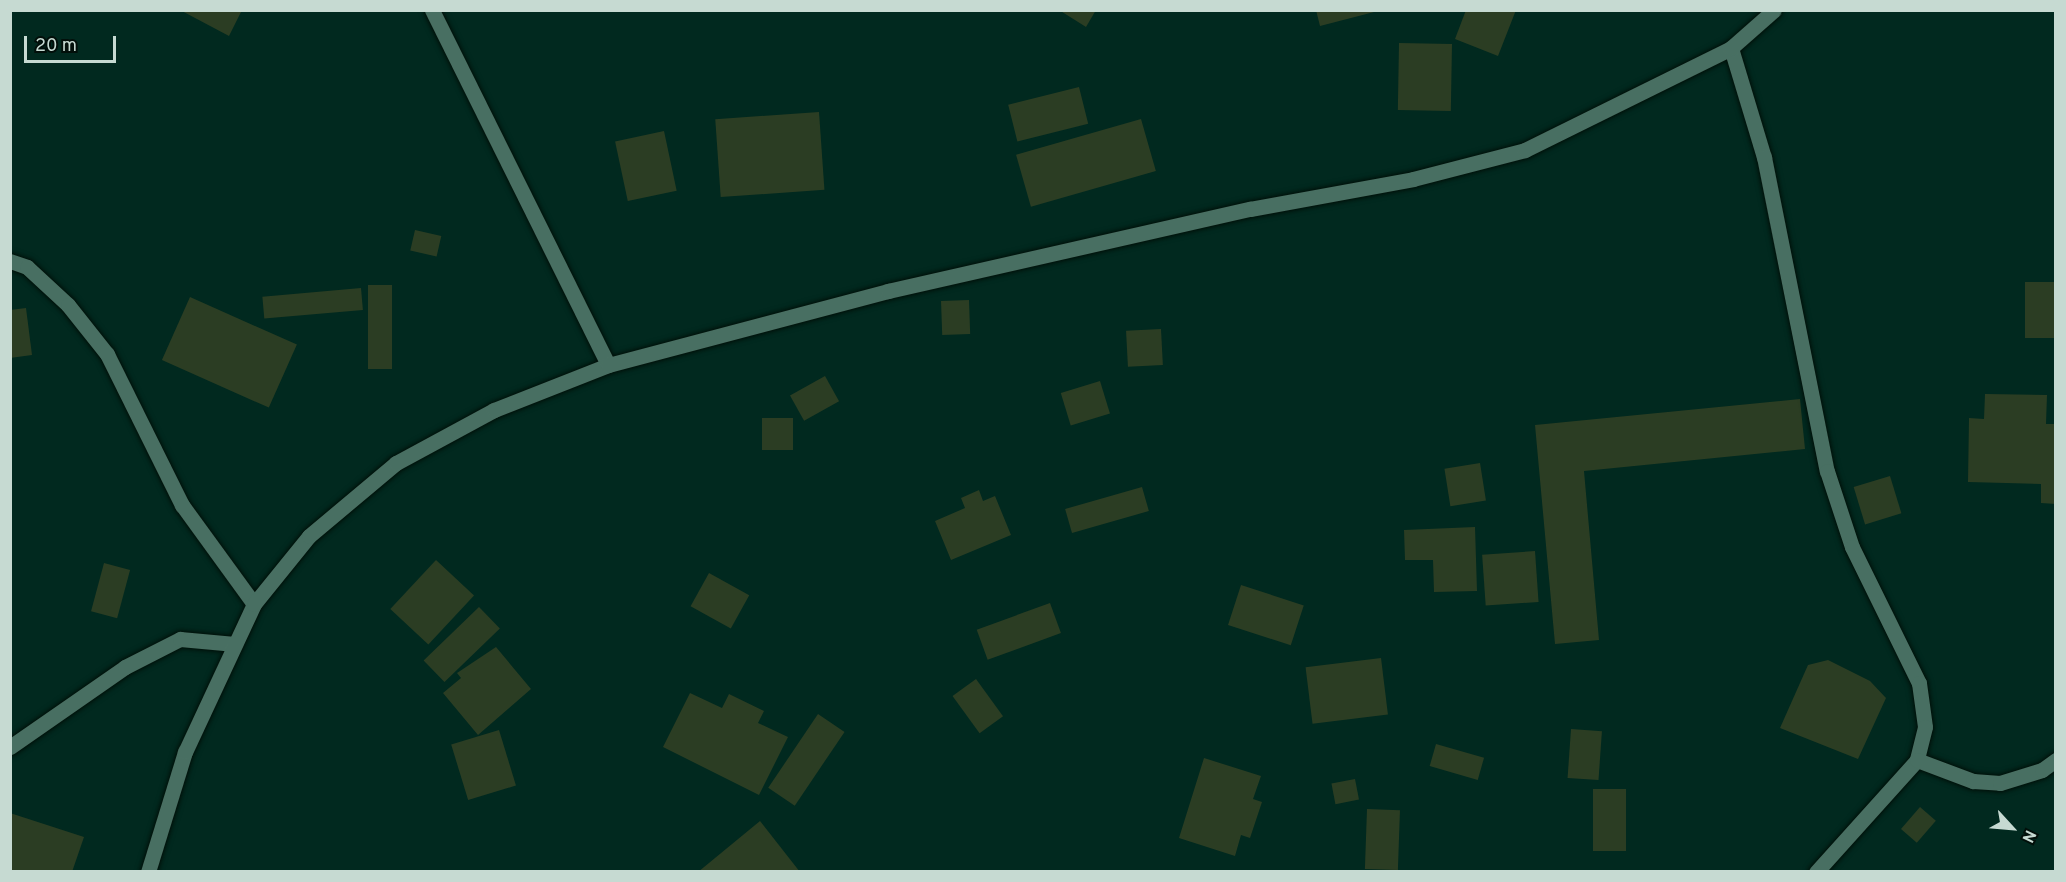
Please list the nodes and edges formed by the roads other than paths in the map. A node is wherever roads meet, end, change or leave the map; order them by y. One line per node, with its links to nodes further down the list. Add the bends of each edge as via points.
1 (432, 10): 5 (street)
2 (1774, 10): 3 (street)
3 (1731, 48): 5 (street, via 1525,150 1413,179 1250,209 888,291); 9 (street, via 1764,157 1827,471 1852,547 1919,683 1926,727)
4 (10, 261): 6 (street, via 27,267 68,305 107,354 182,505)
5 (608, 365): 6 (street, via 494,410 396,463 309,536)
6 (254, 604): 7 (street)
7 (235, 644): 8 (street, via 180,639 125,667); 11 (street, via 185,752)
8 (10, 747)
9 (1917, 760): 10 (street, via 1973,781 2000,783 2042,770); 12 (street)
10 (2055, 760)
11 (148, 872)
12 (1816, 872)

